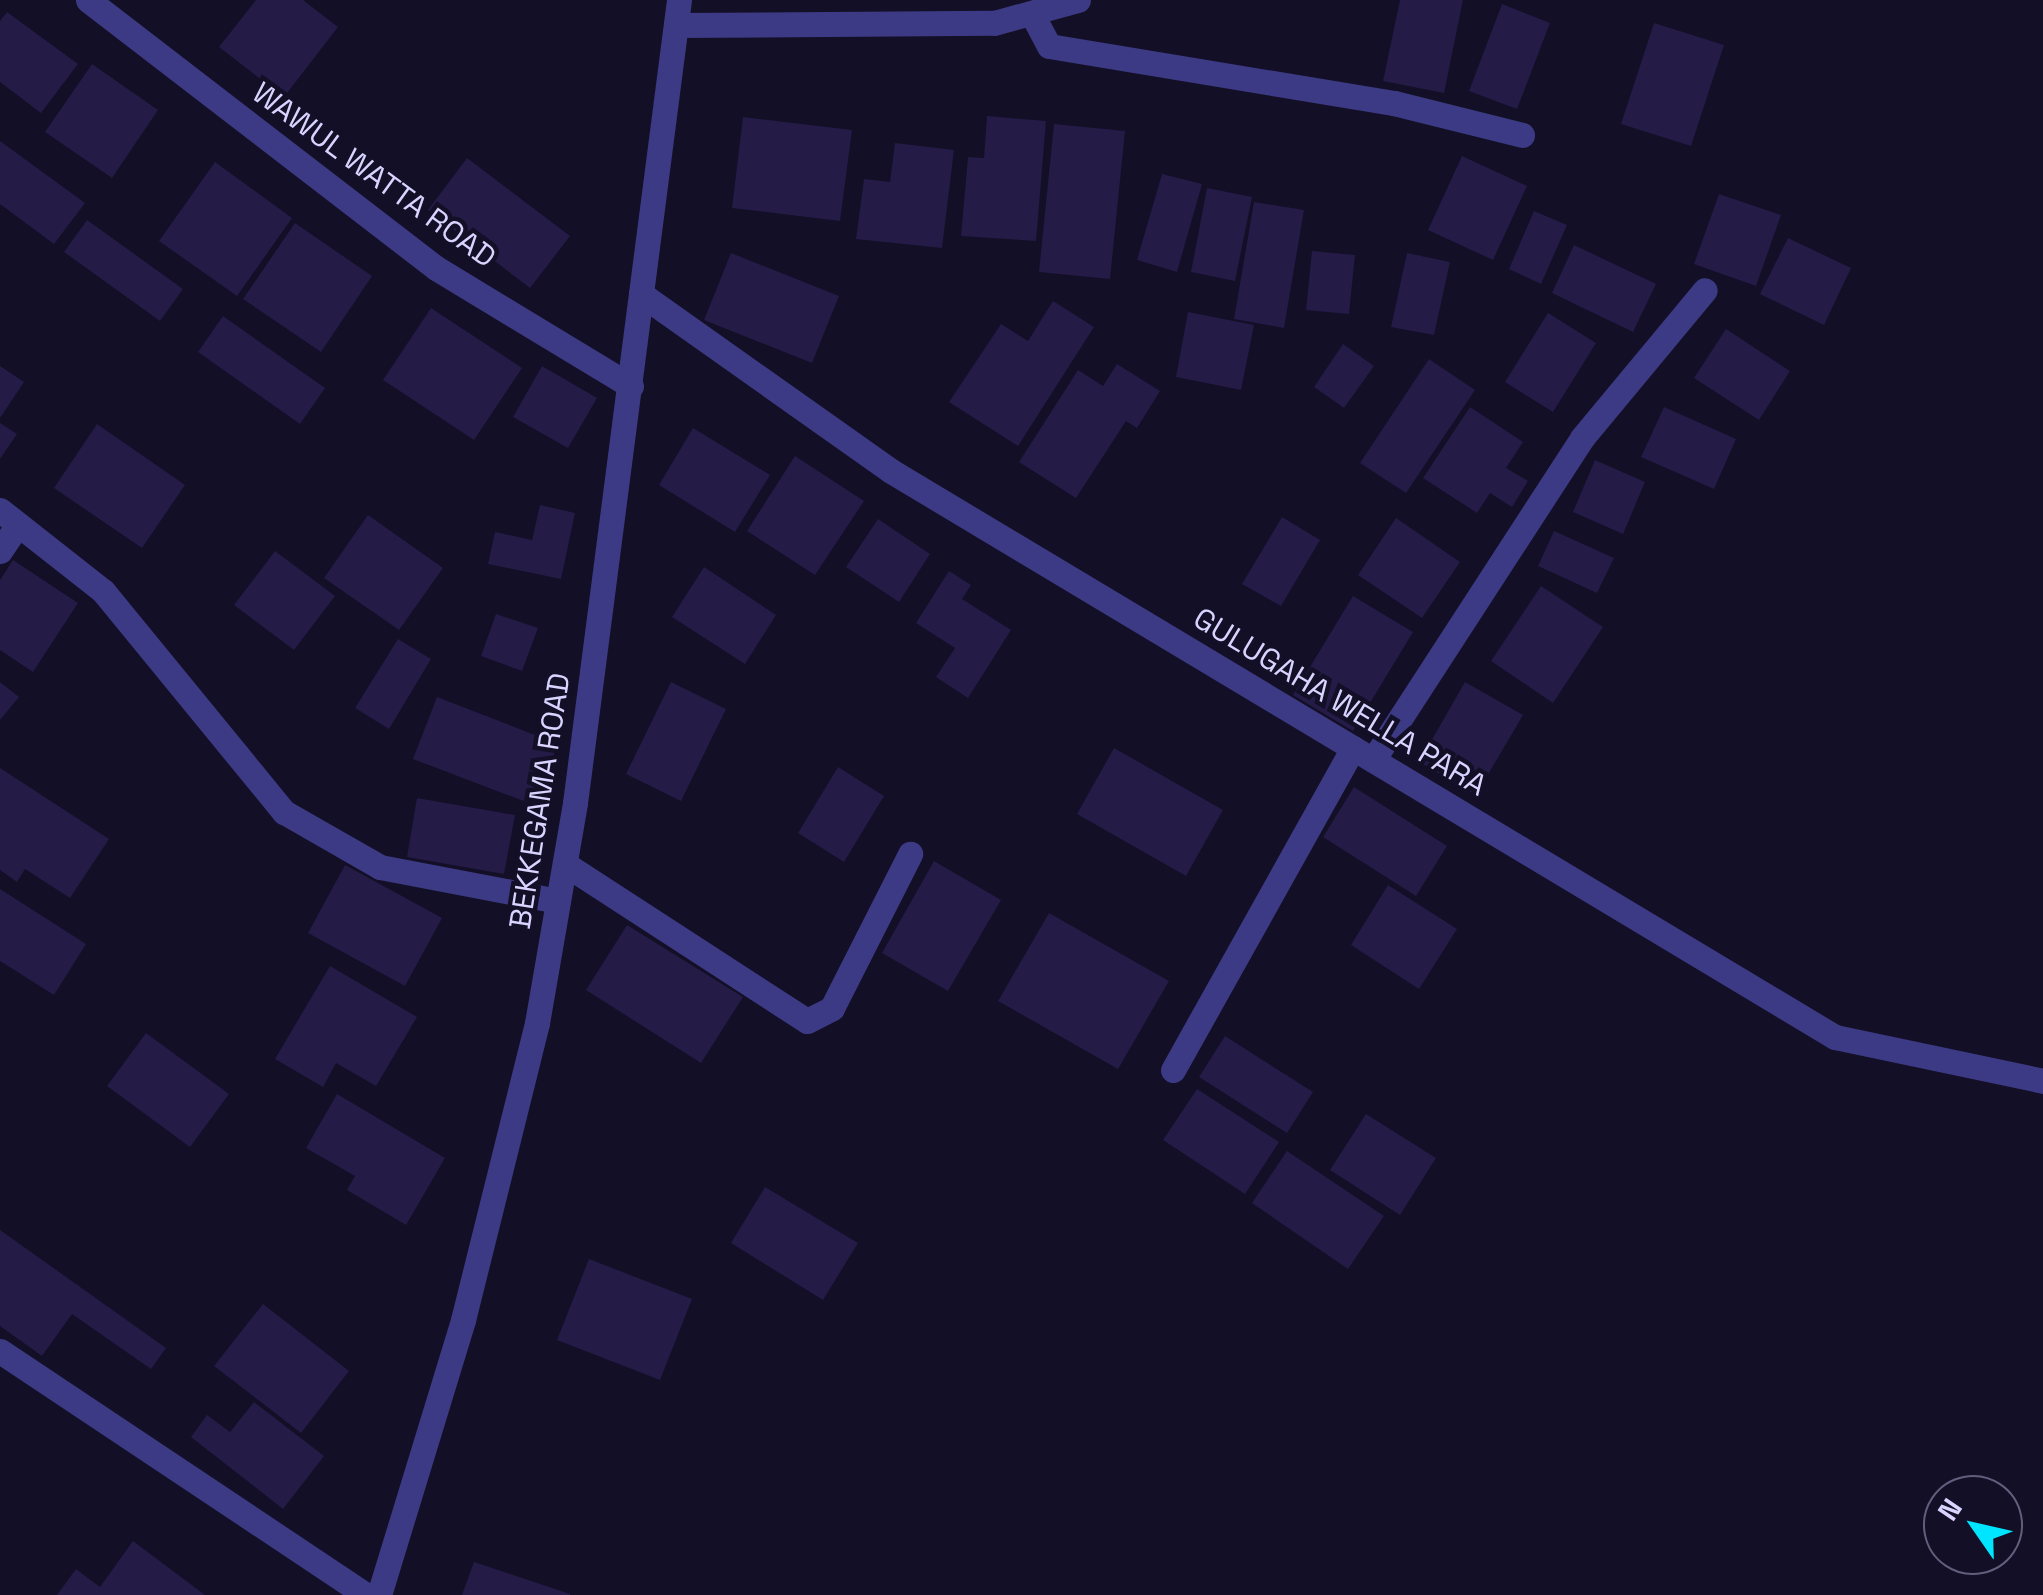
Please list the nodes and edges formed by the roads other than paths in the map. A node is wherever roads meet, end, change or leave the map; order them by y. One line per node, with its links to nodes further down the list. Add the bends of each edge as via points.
1 (88, 0): 8 (street, WAWUL WATTA ROAD, via 436,268)
2 (1078, 0): 4 (street)
3 (678, 12): 4 (street, via 994,23); 7 (street, BEKKEGAMA ROAD)
4 (1032, 14): 5 (street, via 1049,46 1394,103)
5 (1522, 135)
6 (1705, 290): 11 (street, via 1582,438)
7 (641, 294): 8 (street, BEKKEGAMA ROAD); 11 (street, GULUGAHA WELLA PARA, via 891,471)
8 (632, 386): 13 (street, BEKKEGAMA ROAD)
9 (9, 517): 10 (street); 14 (street, via 103,591 284,812 380,867)
10 (0, 552)
11 (1363, 754): 15 (street); 16 (street, GULUGAHA WELLA PARA, via 1834,1037)
12 (910, 854): 13 (street, via 832,1008 807,1022)
13 (564, 864): 14 (street, BEKKEGAMA ROAD)
14 (558, 900): 19 (street, BEKKEGAMA ROAD, via 537,1023 463,1320)
15 (1172, 1070)
16 (2043, 1081)
17 (0, 1351): 18 (street)
18 (366, 1595)
19 (379, 1595)

